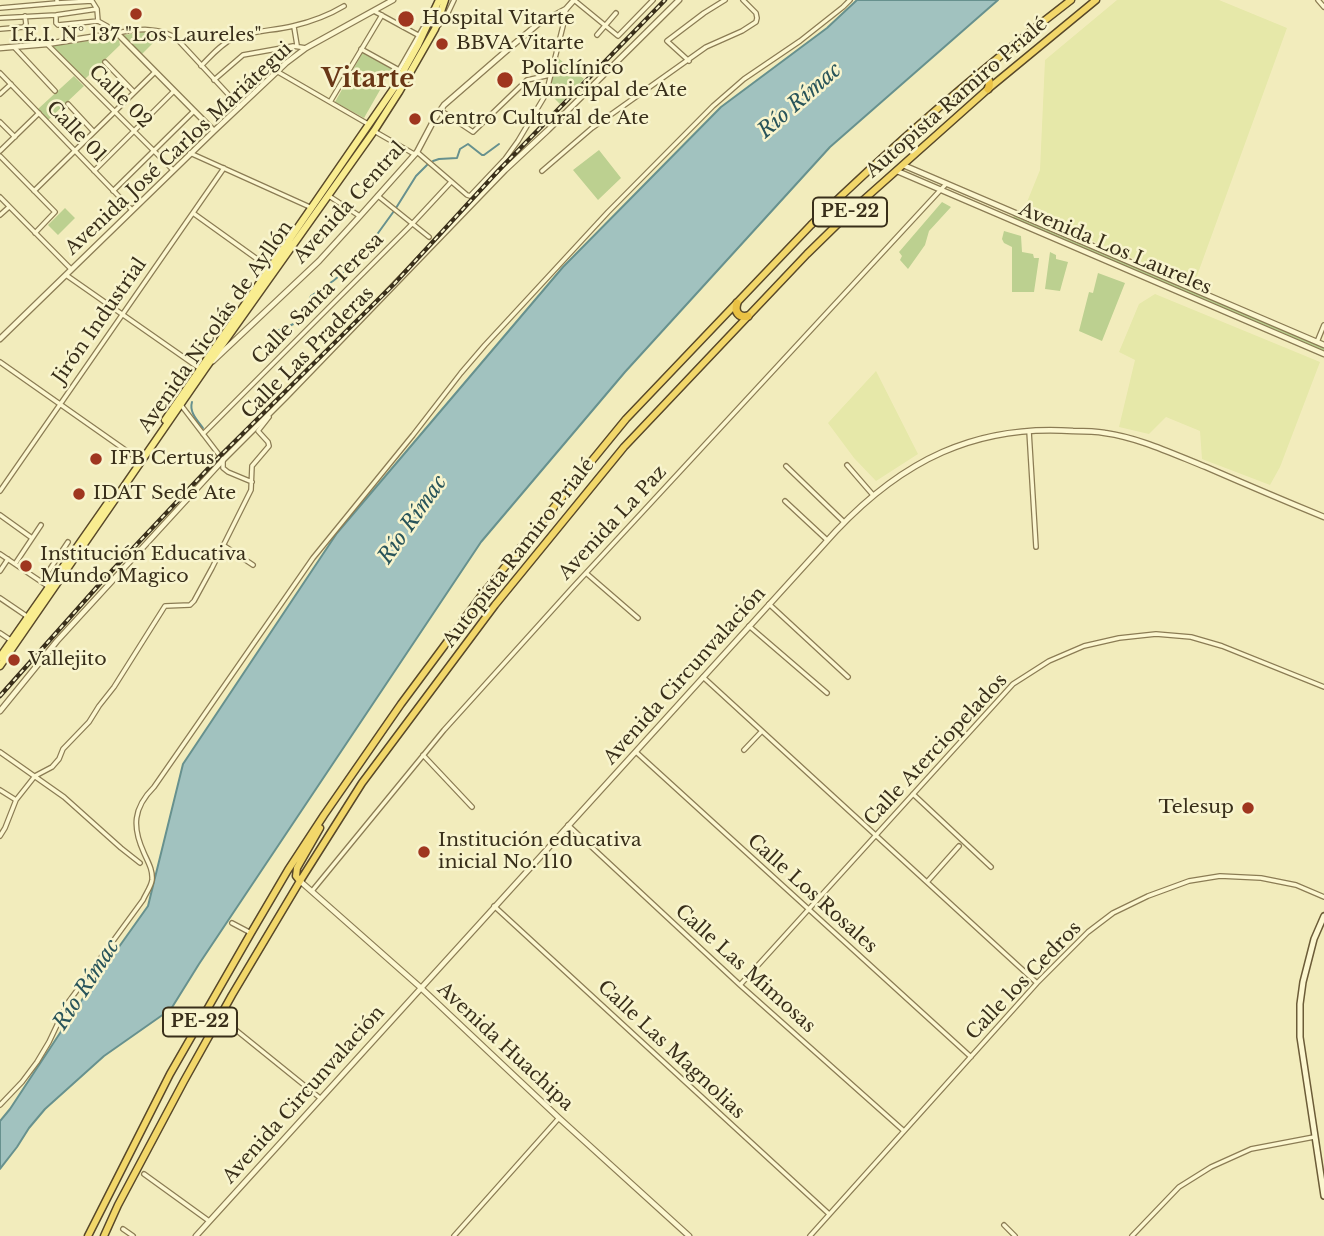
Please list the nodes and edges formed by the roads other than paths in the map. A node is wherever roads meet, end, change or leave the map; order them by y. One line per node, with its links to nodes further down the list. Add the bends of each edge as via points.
1 (18, 0): 16 (street)
2 (393, 0): 22 (street, Avenida José Carlos Mariátegui)
3 (445, 0): 34 (main road, Avenida Nicolás de Ayllón)
4 (454, 0): 34 (street)
5 (574, 0): 21 (street, Avenida Central); 31 (street)
6 (653, 0): 31 (street, via 618,36)
7 (679, 0): 116 (street, Calle Las Praderas, via 505,170)
8 (724, 0): 44 (street, via 667,41)
9 (743, 0): 44 (street, via 756,13 756,22 706,47)
10 (850, 0): 192 (street, via 713,106 608,212 461,373 313,558 141,803 135,818 151,869 150,887 67,1004 37,1062)
11 (1071, 0): 52 (highway, Autopista Ramiro Prialé / PE-22)
12 (1096, 0): 55 (highway, Autopista Ramiro Prialé / PE-22)
13 (1318, 0): 18 (street)
14 (57, 1): 16 (street); 20 (street, via 92,1)
15 (436, 3): 37 (street); 57 (main road, Avenida Nicolás de Ayllón)
16 (19, 6): 19 (street)
17 (344, 6): 32 (street)
18 (1324, 7)
19 (0, 8)
20 (97, 9): 25 (street); 30 (street)
21 (565, 9): 23 (street, Avenida Central); 28 (street)
22 (374, 10): 26 (street); 42 (street, Avenida José Carlos Mariátegui)
23 (559, 13): 28 (street); 64 (street, Avenida Central, via 538,24)
24 (615, 13): 31 (street)
25 (56, 15): 27 (street); 30 (street, via 58,25)
26 (382, 15): 37 (street); 43 (street)
27 (25, 16): 29 (street); 33 (street, via 24,27)
28 (565, 16): 51 (street)
29 (0, 18)
30 (98, 21): 35 (street)
31 (605, 25): 36 (street)
32 (294, 26): 39 (street); 46 (street, via 233,39)
33 (0, 29)
34 (435, 29): 57 (main road, Avenida Nicolás de Ayllón)
35 (115, 34): 38 (street); 46 (street, via 142,29 171,34); 48 (street)
36 (597, 34)
37 (418, 35): 47 (street)
38 (47, 44): 40 (street); 66 (street, Calle 02)
39 (297, 46): 42 (street); 53 (street, via 243,55)
40 (14, 47): 41 (street); 56 (street)
41 (0, 48)
42 (306, 48): 49 (street, Avenida José Carlos Mariátegui)
43 (361, 49): 47 (street); 61 (street)
44 (689, 61): 85 (street, via 592,128)
45 (105, 62): 59 (street)
46 (201, 66): 53 (street)
47 (399, 70): 57 (street)
48 (155, 72): 58 (street); 59 (street)
49 (277, 72): 61 (street); 63 (street, Avenida José Carlos Mariátegui)
50 (0, 73): 54 (street, Calle 01)
51 (550, 75): 64 (street, via 527,80 473,131); 86 (street, via 537,111 489,177 470,195)
52 (977, 77): 55 (highway, via 988,79); 106 (highway, Autopista Ramiro Prialé / PE-22, via 842,195)
53 (214, 80): 63 (street)
54 (11, 84): 60 (street); 67 (street, Calle 01)
55 (988, 89): 80 (highway, Autopista Ramiro Prialé / PE-22)
56 (55, 90)
57 (396, 90): 69 (main road, Avenida Nicolás de Ayllón)
58 (174, 91): 65 (street); 70 (street)
59 (134, 92): 66 (street)
60 (0, 94)
61 (330, 102): 69 (street)
62 (68, 104): 72 (street)
63 (240, 107): 71 (street, Avenida José Carlos Mariátegui)
64 (440, 110): 78 (street, Avenida Central)
65 (194, 111): 71 (street); 74 (street)
66 (114, 112): 70 (street, Calle 02); 72 (street)
67 (39, 113): 73 (street); 76 (street, Calle 01)
68 (0, 122): 73 (street)
69 (372, 128): 78 (street); 91 (main road, Avenida Nicolás de Ayllón); 95 (main road, Avenida Nicolás de Ayllón)
70 (134, 131): 74 (street, Calle 02); 84 (street)
71 (214, 131): 77 (street, Avenida José Carlos Mariátegui)
72 (94, 132): 76 (street)
73 (15, 137): 75 (street)
74 (154, 150): 82 (street, Calle 02); 89 (street)
75 (0, 151)
76 (75, 151): 84 (street, Calle 01); 88 (street)
77 (190, 153): 81 (street); 82 (street, Avenida José Carlos Mariátegui)
78 (415, 153): 86 (street); 92 (street, Avenida Central)
79 (0, 156): 88 (street)
80 (902, 165): 83 (highway, Autopista Ramiro Prialé / PE-22); 87 (street, Avenida Los Laureles)
81 (224, 168): 95 (street); 97 (street, Jirón Industrial)
82 (173, 170): 96 (street, Avenida José Carlos Mariátegui)
83 (896, 170): 90 (street, Avenida Los Laureles); 108 (highway, Autopista Ramiro Prialé / PE-22)
84 (94, 171): 89 (street, Calle 01)
85 (542, 171)
86 (451, 181): 100 (street, Calle Santa Teresa)
87 (946, 184): 90 (street, Avenida La Paz); 111 (street, Avenida Los Laureles)
88 (34, 191): 101 (street, via 55,212)
89 (113, 191): 96 (street, Calle 01)
90 (940, 191): 113 (street, Avenida Los Laureles); 143 (street, Avenida La Paz)
91 (328, 195): 99 (street); 104 (main road, Avenida Nicolás de Ayllón)
92 (378, 196): 100 (street); 115 (street, Avenida Central, via 319,261)
93 (0, 197): 94 (street)
94 (9, 206): 98 (street); 101 (street)
95 (312, 208): 104 (main road, Avenida Nicolás de Ayllón)
96 (132, 210): 103 (street, Avenida José Carlos Mariátegui)
97 (193, 213): 104 (street); 107 (street, Jirón Industrial)
98 (0, 215)
99 (358, 215)
100 (412, 224): 102 (street); 120 (street, Calle Santa Teresa)
101 (35, 233): 103 (street)
102 (429, 237)
103 (71, 269): 105 (street, Avenida José Carlos Mariátegui)
104 (273, 270): 115 (main road, Avenida Nicolás de Ayllón)
105 (66, 275): 107 (street); 110 (street, Avenida José Carlos Mariátegui)
106 (737, 303): 108 (highway, via 737,313); 170 (highway, Autopista Ramiro Prialé / PE-22, via 626,419 482,595)
107 (122, 314): 115 (street); 118 (street, Jirón Industrial)
108 (748, 316): 177 (highway, Autopista Ramiro Prialé / PE-22, via 624,447 495,605 362,783)
109 (1324, 325): 111 (street)
110 (0, 339)
111 (1317, 342): 112 (street, Avenida Los Laureles)
112 (1324, 345)
113 (1324, 354)
114 (0, 362): 118 (street)
115 (203, 370): 117 (main road, Avenida Nicolás de Ayllón); 121 (main road, Avenida Nicolás de Ayllón)
116 (286, 397): 122 (street, Calle Las Praderas); 125 (street, via 258,430 269,444 252,466)
117 (181, 404): 120 (street); 121 (main road, Avenida Nicolás de Ayllón)
118 (59, 405): 121 (street); 126 (street, Jirón Industrial)
119 (1029, 431): 127 (street, Avenida Circunvalación, via 964,443 898,475); 130 (street, Avenida Circunvalación, via 1105,433 1156,446); 137 (street)
120 (204, 434): 122 (street)
121 (140, 460): 145 (main road, Avenida Nicolás de Ayllón); 154 (main road, Avenida Nicolás de Ayllón)
122 (223, 460): 125 (street, via 228,472); 159 (street, Calle Las Praderas, via 57,641)
123 (848, 465): 127 (street)
124 (786, 466): 131 (street)
125 (252, 482): 136 (street)
126 (0, 491)
127 (873, 495): 131 (street, Avenida Circunvalación)
128 (785, 501): 134 (street)
129 (0, 515): 133 (street)
130 (1324, 517)
131 (844, 522): 134 (street, Avenida Circunvalación)
132 (41, 525): 133 (street)
133 (32, 538): 140 (street)
134 (827, 540): 147 (street, Avenida Circunvalación)
135 (68, 542): 144 (street)
136 (223, 545): 141 (street); 165 (street, via 194,601 165,606 89,722 52,767)
137 (1036, 547)
138 (0, 554): 139 (street)
139 (8, 559): 140 (street); 142 (street)
140 (15, 564): 144 (street)
141 (253, 565)
142 (0, 571)
143 (586, 573): 149 (street); 164 (street, Avenida La Paz)
144 (41, 582): 145 (street)
145 (49, 587): 148 (main road, Avenida Nicolás de Ayllón)
146 (0, 598): 148 (street)
147 (769, 604): 150 (street, Avenida Circunvalación); 156 (street)
148 (28, 617): 152 (main road, Avenida Nicolás de Ayllón)
149 (638, 618)
150 (749, 626): 155 (street, Avenida Circunvalación); 158 (street)
151 (0, 633): 152 (street)
152 (12, 641): 153 (main road, Avenida Nicolás de Ayllón)
153 (0, 657)
154 (0, 666)
155 (703, 677): 160 (street); 162 (street, Avenida Circunvalación)
156 (848, 677)
157 (1324, 687): 167 (street, Calle Aterciopelados, via 1191,637 1153,634 1084,646 1049,660 1013,684)
158 (827, 693)
159 (0, 711)
160 (762, 731): 161 (street); 172 (street)
161 (744, 750)
162 (635, 751): 171 (street, Avenida Circunvalación); 182 (street, Calle Los Rosales)
163 (0, 752): 165 (street)
164 (423, 755): 169 (street); 179 (street, Avenida La Paz)
165 (35, 776): 168 (street); 175 (street)
166 (0, 790): 168 (street)
167 (913, 794): 172 (street, Calle Aterciopelados); 176 (street)
168 (16, 800): 173 (street)
169 (472, 807)
170 (324, 815): 177 (highway, via 297,868); 185 (highway, Autopista Ramiro Prialé / PE-22)
171 (568, 825): 181 (street, Avenida Circunvalación); 187 (street, Calle Las Mimosas)
172 (876, 835): 178 (street); 182 (street, Calle Aterciopelados)
173 (0, 836)
174 (959, 846): 178 (street)
175 (140, 863)
176 (990, 867)
177 (300, 881): 179 (street, Avenida Huachipa); 189 (highway, Autopista Ramiro Prialé / PE-22)
178 (927, 882): 186 (street)
179 (312, 891): 188 (street, Avenida Huachipa)
180 (1324, 897): 186 (street, Calle los Cedros, via 1261,878 1220,876 1189,881 1113,914 1088,932)
181 (494, 906): 188 (street, Avenida Circunvalación); 198 (street, Calle Las Magnolias)
182 (808, 910): 187 (street, Calle Aterciopelados); 190 (street, Calle Los Rosales)
183 (1324, 916): 195 (main road, via 1308,960 1300,1004)
184 (232, 923): 185 (street)
185 (251, 933): 203 (highway, Autopista Ramiro Prialé / PE-22, via 170,1074)
186 (1037, 984): 190 (street, Calle los Cedros)
187 (740, 985): 194 (street, Calle Las Mimosas)
188 (420, 987): 191 (street, Avenida Circunvalación); 193 (street, Avenida Huachipa)
189 (220, 1017): 191 (street); 204 (highway, Autopista Ramiro Prialé / PE-22)
190 (971, 1057): 194 (street, Calle los Cedros)
191 (320, 1098): 199 (street, Avenida Circunvalación)
192 (0, 1105)
193 (559, 1118): 207 (street); 208 (street, Avenida Huachipa)
194 (904, 1131): 198 (street, Calle los Cedros)
195 (1314, 1137): 197 (main road); 202 (street, via 1251,1149 1211,1167 1179,1187)
196 (144, 1174): 199 (street)
197 (1324, 1196)
198 (829, 1214): 209 (street, Calle los Cedros)
199 (209, 1221): 206 (street, Avenida Circunvalación)
200 (1004, 1225): 210 (street)
201 (123, 1229): 205 (street)
202 (1135, 1235)
203 (88, 1236)
204 (104, 1236)
205 (134, 1236)
206 (196, 1236)
207 (454, 1236)
208 (689, 1236)
209 (810, 1236)
210 (1015, 1236)

